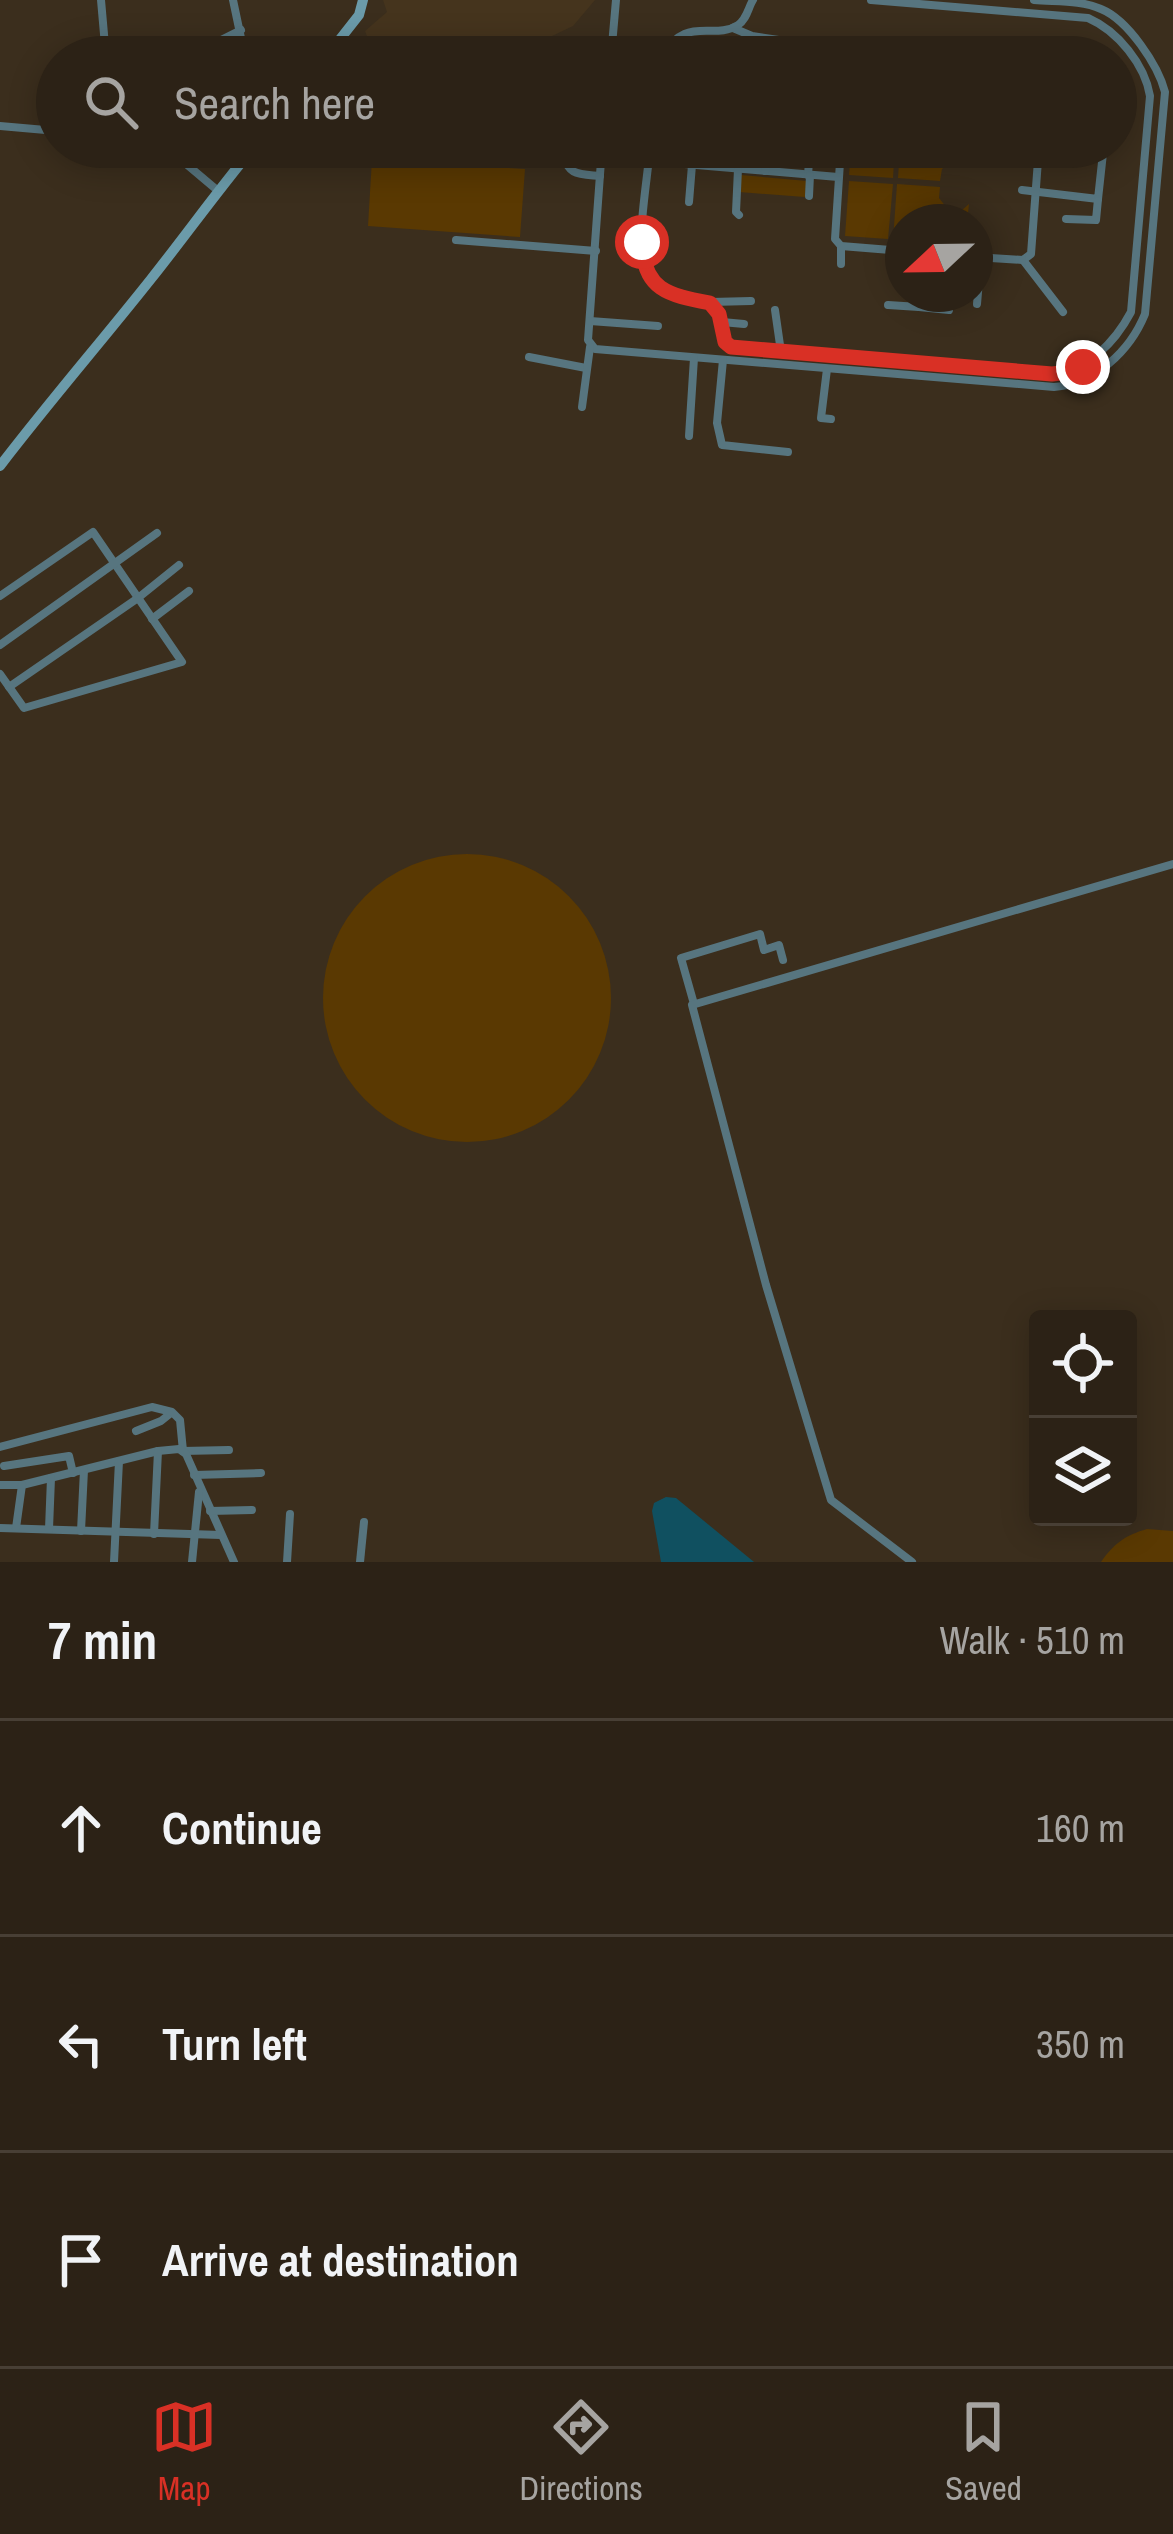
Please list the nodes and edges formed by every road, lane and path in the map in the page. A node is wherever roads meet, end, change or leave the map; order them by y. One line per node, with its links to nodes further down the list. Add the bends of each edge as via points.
1 (101, 0): 10 (street)
2 (233, 0): 9 (street)
3 (363, 0): 13 (street)
4 (616, 0): 14 (street)
5 (753, 0): 8 (street)
6 (871, 0): 17 (street, via 1088,18)
7 (1034, 0): 18 (street, via 1086,4 1112,15)
8 (733, 28): 15 (street); 16 (street)
9 (241, 30): 11 (street); 12 (street)
10 (104, 36)
11 (229, 36)
12 (242, 36)
13 (342, 36)
14 (613, 36)
15 (680, 36)
16 (753, 36)
17 (1112, 36)
18 (1130, 36)
19 (1137, 44): 70 (street, via 1165,92 1145,314 1129,343 1072,386 952,385)
20 (1137, 66): 65 (street, via 1150,96 1131,312 1083,367 1052,374)
21 (0, 126): 22 (street)
22 (36, 129)
23 (191, 168): 41 (street)
24 (236, 168): 41 (street)
25 (567, 168): 39 (street)
26 (601, 168): 39 (street)
27 (648, 168): 57 (street, via 642,242 648,274 672,296)
28 (694, 168): 46 (street)
29 (727, 168): 35 (street)
30 (765, 168): 36 (street)
31 (809, 168): 37 (street)
32 (839, 168): 38 (street)
33 (1038, 168): 43 (street)
34 (1101, 168): 45 (street)
35 (738, 169): 36 (street); 47 (street)
36 (765, 171): 37 (street)
37 (809, 175): 38 (street); 44 (street)
38 (838, 177): 50 (street)
39 (601, 178): 40 (street); 52 (street)
40 (616, 182)
41 (217, 190): 75 (street)
42 (1022, 190): 43 (street)
43 (1036, 192): 45 (street); 54 (street, via 1031,254)
44 (809, 196)
45 (1098, 199): 48 (street, via 1096,220)
46 (689, 202)
47 (739, 215)
48 (1066, 219)
49 (456, 240): 52 (street)
50 (841, 246): 51 (street); 55 (street)
51 (885, 250)
52 (596, 251): 60 (street)
53 (993, 258): 54 (street)
54 (1023, 260): 59 (street)
55 (841, 264)
56 (751, 302): 57 (street)
57 (710, 303): 61 (street)
58 (776, 310): 65 (street)
59 (1063, 312)
60 (590, 321): 63 (street); 64 (street)
61 (722, 322): 62 (street); 65 (street, via 731,347)
62 (744, 324)
63 (658, 326)
64 (590, 345): 67 (street); 69 (street)
65 (781, 352)
66 (529, 357): 69 (street)
67 (694, 358): 68 (street); 73 (street)
68 (724, 360): 70 (street); 74 (street, via 722,445)
69 (586, 368): 71 (street)
70 (827, 369): 72 (street, via 821,418)
71 (582, 407)
72 (831, 419)
73 (689, 436)
74 (788, 452)
75 (0, 466)
76 (157, 533): 77 (street)
77 (114, 563): 80 (street, via 93,532); 81 (street); 83 (street)
78 (179, 565): 81 (street)
79 (189, 591): 82 (street)
80 (0, 596)
81 (138, 598): 82 (street); 85 (street)
82 (152, 619): 85 (street, via 182,662 24,708)
83 (0, 645)
84 (0, 674): 85 (street)
85 (9, 686)
86 (1173, 864): 88 (street)
87 (783, 960): 88 (street, via 778,945 764,950 760,934 681,958)
88 (694, 1004): 122 (street, via 831,1500)
89 (172, 1412): 90 (street); 91 (street, via 152,1407); 92 (street)
90 (136, 1431)
91 (0, 1447)
92 (183, 1450): 93 (street); 94 (street); 100 (street)
93 (229, 1450)
94 (158, 1451): 95 (street); 114 (street)
95 (119, 1461): 97 (street); 113 (street)
96 (4, 1466): 98 (street, via 69,1456)
97 (84, 1470): 98 (street); 112 (street)
98 (73, 1473): 101 (street)
99 (261, 1473): 100 (street)
100 (194, 1475): 104 (street)
101 (51, 1478): 103 (street); 111 (street)
102 (0, 1485): 103 (street)
103 (22, 1485): 110 (street)
104 (199, 1487): 106 (street); 115 (street)
105 (252, 1510): 106 (street)
106 (210, 1511): 116 (street)
107 (290, 1514): 120 (street)
108 (364, 1522): 121 (street)
109 (0, 1528): 110 (street)
110 (16, 1528): 111 (street)
111 (49, 1528): 112 (street)
112 (81, 1531): 113 (street)
113 (116, 1532): 114 (street); 117 (street)
114 (154, 1534): 115 (street)
115 (194, 1535): 116 (street); 118 (street)
116 (221, 1535): 119 (street)
117 (114, 1562)
118 (192, 1562)
119 (234, 1562)
120 (286, 1562)
121 (360, 1562)
122 (912, 1562)

